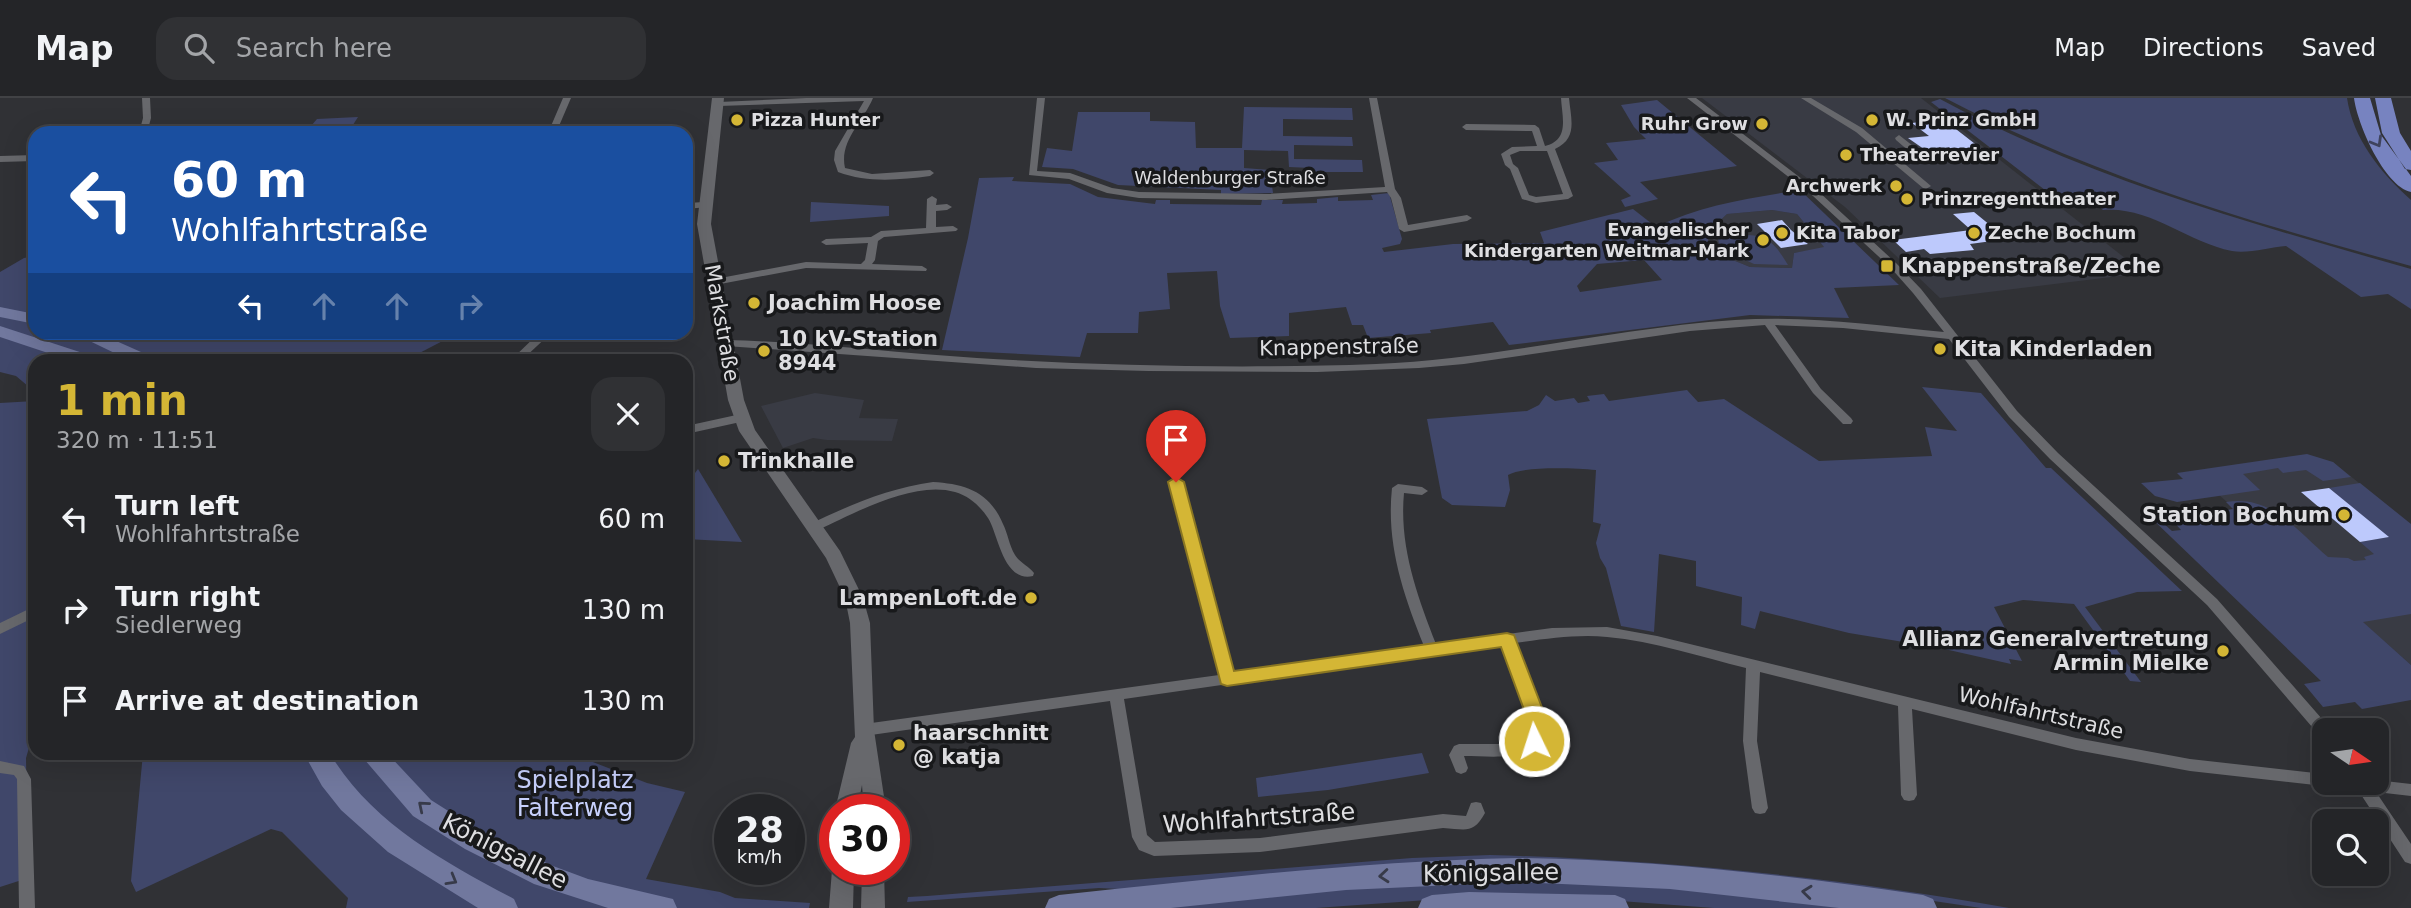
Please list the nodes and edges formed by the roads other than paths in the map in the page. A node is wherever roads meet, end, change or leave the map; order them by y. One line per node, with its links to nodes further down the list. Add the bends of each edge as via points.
1 (146, 98): 13 (street)
2 (567, 98): 14 (street)
3 (869, 98): 12 (street); 23 (street, via 844,138 838,158 841,170 877,176)
4 (1041, 98): 26 (street, Waldenburger Straße, via 1032,173 1070,176 1111,191 1139,195 1266,197)
5 (1373, 98): 26 (street)
6 (1565, 98): 18 (street, via 1568,132 1561,142)
7 (1691, 98): 42 (street, via 1849,222 1909,282)
8 (1805, 98): 24 (street, via 1859,130)
9 (2362, 98): 25 (highway, one-way to 25, via 2376,143)
10 (2383, 98): 16 (highway)
11 (2395, 98): 16 (highway)
12 (718, 101): 27 (main road, Markstraße)
13 (145, 126)
14 (555, 126)
15 (1466, 127): 18 (street, via 1535,128)
16 (2391, 133): 22 (highway)
17 (1899, 138): 19 (street, via 1920,156)
18 (1546, 149): 18 (street, via 1506,151 1525,197 1568,196)
19 (1925, 155)
20 (28, 158): 21 (street)
21 (0, 159)
22 (2411, 165)
23 (930, 173)
24 (1926, 186)
25 (2411, 187)
26 (1390, 189): 30 (street, via 1404,229)
27 (705, 205): 28 (street); 37 (main road, Markstraße)
28 (693, 206)
29 (947, 207): 32 (street, via 932,204)
30 (1467, 218)
31 (953, 229): 32 (street)
32 (931, 230): 33 (street, via 888,233)
33 (873, 240): 34 (street); 35 (street)
34 (826, 242)
35 (865, 267): 36 (street); 37 (street, via 807,265)
36 (922, 269)
37 (715, 282): 47 (main road, Markstraße)
38 (0, 312): 39 (main road)
39 (28, 318)
40 (1768, 322): 42 (street, Knappenstraße); 47 (street, Knappenstraße, via 1371,367 1129,369); 52 (street, via 1817,391)
41 (0, 331): 43 (main road)
42 (1951, 336): 66 (street, via 2013,414 2211,602)
43 (28, 339)
44 (31, 340): 48 (main road)
45 (102, 340): 49 (main road)
46 (538, 340): 50 (street)
47 (726, 343): 51 (main road, Markstraße)
48 (69, 354)
49 (131, 354)
50 (523, 354)
51 (741, 418): 53 (street); 56 (main road, Markstraße)
52 (1847, 421)
53 (693, 428)
54 (1176, 482): 63 (street)
55 (1422, 491): 61 (street, via 1398,488 1400,550 1407,588)
56 (814, 527): 57 (street, via 907,489 965,490 992,513 1008,558); 67 (main road, Markstraße, via 843,572 860,623)
57 (1028, 573)
58 (28, 615): 59 (street)
59 (0, 629)
60 (1507, 640): 61 (street, Wohlfahrtstraße); 62 (street, Wohlfahrtstraße, via 1576,632 1619,634); 71 (street, via 1538,731 1534,741 1514,750 1459,750 1456,755)
61 (1432, 650): 63 (street, Wohlfahrtstraße)
62 (1753, 666): 65 (street, Wohlfahrtstraße); 80 (street, via 1750,741)
63 (1227, 679): 64 (street, Wohlfahrtstraße)
64 (1116, 695): 67 (street, Wohlfahrtstraße); 79 (street, Wohlfahrtstraße, via 1140,837 1154,849 1260,845 1443,821 1470,823)
65 (1905, 703): 72 (street, Wohlfahrtstraße, via 2138,756); 77 (street)
66 (2313, 718)
67 (864, 730): 75 (main road, Markstraße); 76 (main road, Markstraße)
68 (318, 760): 85 (main road, one-way to 85, via 326,775 401,848)
69 (377, 760): 86 (main road, Königsallee, one-way to 69, via 588,891 474,841 422,808)
70 (0, 767): 84 (street, via 19,770 24,779)
71 (1461, 768)
72 (2312, 779)
73 (2389, 787): 74 (street)
74 (2411, 790)
75 (850, 794)
76 (875, 794)
77 (1909, 795)
78 (2369, 795): 81 (street)
79 (1476, 808)
80 (1760, 808)
81 (2411, 857)
82 (842, 885): 87 (main road)
83 (873, 885): 88 (main road)
84 (26, 908)
85 (504, 908)
86 (663, 908)
87 (841, 908)
88 (873, 908)
89 (1059, 908): 92 (main road, Königsallee, one-way to 89, via 1730,884 1518,870 1391,875)
90 (1432, 908): 91 (main road, Königsallee)
91 (1615, 908)
92 (1923, 908)

